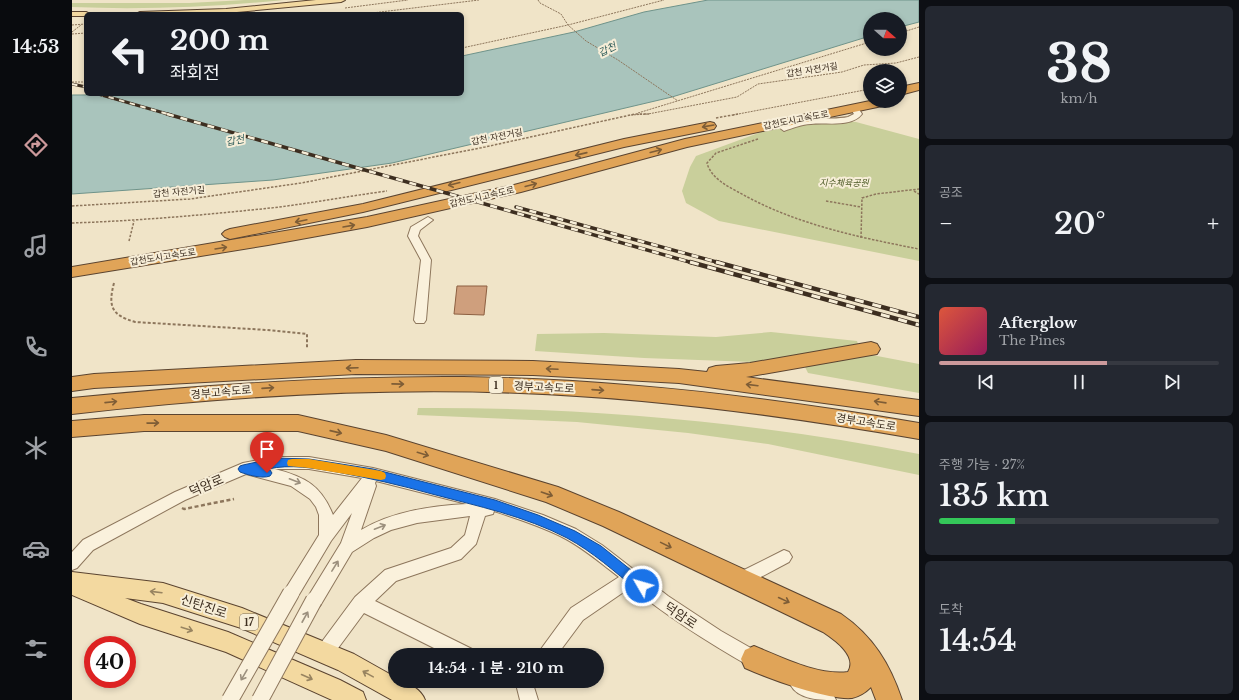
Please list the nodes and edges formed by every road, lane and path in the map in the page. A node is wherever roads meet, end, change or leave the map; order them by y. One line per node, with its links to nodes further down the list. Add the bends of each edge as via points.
1 (341, 0): 5 (main road)
2 (479, 0): 6 (path)
3 (538, 0): 11 (path, via 561,14)
4 (664, 0): 11 (path)
5 (197, 12)
6 (380, 12)
7 (72, 14): 8 (main road)
8 (84, 14)
9 (81, 24): 10 (path); 14 (path)
10 (72, 25)
11 (568, 25): 17 (path); 27 (path, via 586,41)
12 (919, 27): 13 (path)
13 (907, 31)
14 (72, 33): 15 (path)
15 (84, 33)
16 (863, 44): 27 (path)
17 (464, 48)
18 (919, 57): 30 (path, 갑천 자전거길, via 896,63 758,84 737,96 648,114)
19 (72, 82): 20 (path)
20 (84, 82)
21 (919, 86): 22 (highway)
22 (907, 89)
23 (863, 91): 31 (path)
24 (919, 94): 26 (highway)
25 (863, 97): 46 (highway, 갑천도시고속도로, one-way to 46, via 673,132 363,208)
26 (907, 97)
27 (678, 101): 30 (path)
28 (863, 106): 29 (highway, 갑천도시고속도로)
29 (854, 108): 32 (street, via 858,114 853,119 813,121); 47 (highway, 갑천도시고속도로, one-way to 29, via 367,222 516,189 685,143)
30 (635, 114): 38 (path, 갑천 자전거길, via 553,133 301,183 190,199)
31 (710, 119)
32 (784, 128): 43 (path, via 774,134 716,153 707,163 708,168 727,185 766,208 822,229)
33 (919, 189): 35 (path)
34 (391, 190): 41 (path, via 252,210)
35 (913, 191): 36 (path); 39 (path, via 866,196 862,198)
36 (919, 194)
37 (826, 201): 39 (path)
38 (72, 206)
39 (860, 207): 43 (path)
40 (428, 220): 49 (street, via 415,229 413,236 426,260)
41 (134, 221): 42 (path); 44 (path)
42 (72, 223)
43 (862, 239): 45 (path)
44 (129, 241)
45 (919, 249)
46 (72, 262)
47 (72, 272)
48 (114, 283): 50 (path, via 110,298 113,310 122,318 161,325 307,334)
49 (420, 320)
50 (307, 349)
51 (871, 349): 52 (highway, via 750,370)
52 (679, 376): 53 (highway, 경부고속도로 / 1, one-way to 53, via 534,368 356,368); 55 (highway, 경부고속도로 / 1, one-way to 52)
53 (72, 384)
54 (72, 406): 57 (highway, 경부고속도로 / 1, one-way to 57, via 299,386 501,385 599,390 710,400 872,422)
55 (919, 408)
56 (72, 429): 69 (highway, one-way to 69, via 144,423 298,423 386,443 550,494 611,519)
57 (919, 431)
58 (243, 469): 59 (street, 덕암로, via 275,463 309,463); 61 (street, 덕암로); 64 (street, one-way to 64, via 267,473 304,485 319,498 326,516)
59 (373, 474): 62 (street, 덕암로); 64 (street); 65 (street)
60 (234, 499): 61 (path, via 184,509)
61 (168, 502): 67 (street, 덕암로, via 88,545)
62 (502, 508): 63 (street); 68 (street, 덕암로, via 571,534 597,550)
63 (480, 509): 65 (street, one-way to 63, via 375,529 407,518); 72 (street, via 470,539 456,554 391,575)
64 (326, 536): 78 (street, one-way to 78, bridge)
65 (347, 547): 79 (street, one-way to 65, bridge, via 314,600)
66 (784, 557): 69 (street)
67 (72, 563)
68 (632, 578): 75 (street, via 577,614); 77 (street, 덕암로, via 662,602)
69 (740, 580): 73 (highway, one-way to 73)
70 (72, 581): 76 (main road, 신탄진로 / 17, one-way to 70, via 242,618 163,593)
71 (72, 585): 80 (main road, 17, one-way to 80, via 140,614 228,642)
72 (360, 603): 74 (street); 76 (street)
73 (844, 630): 77 (highway, via 857,647 863,663 862,678 853,685 836,686 810,680); 83 (highway, via 874,663)
74 (452, 648)
75 (552, 648)
76 (324, 653): 81 (main road, 신탄진로 / 17, one-way to 76, via 346,662)
77 (754, 659): 82 (street, 덕암로)
78 (230, 700)
79 (260, 700)
80 (355, 700)
81 (414, 700)
82 (827, 700)
83 (889, 700)

